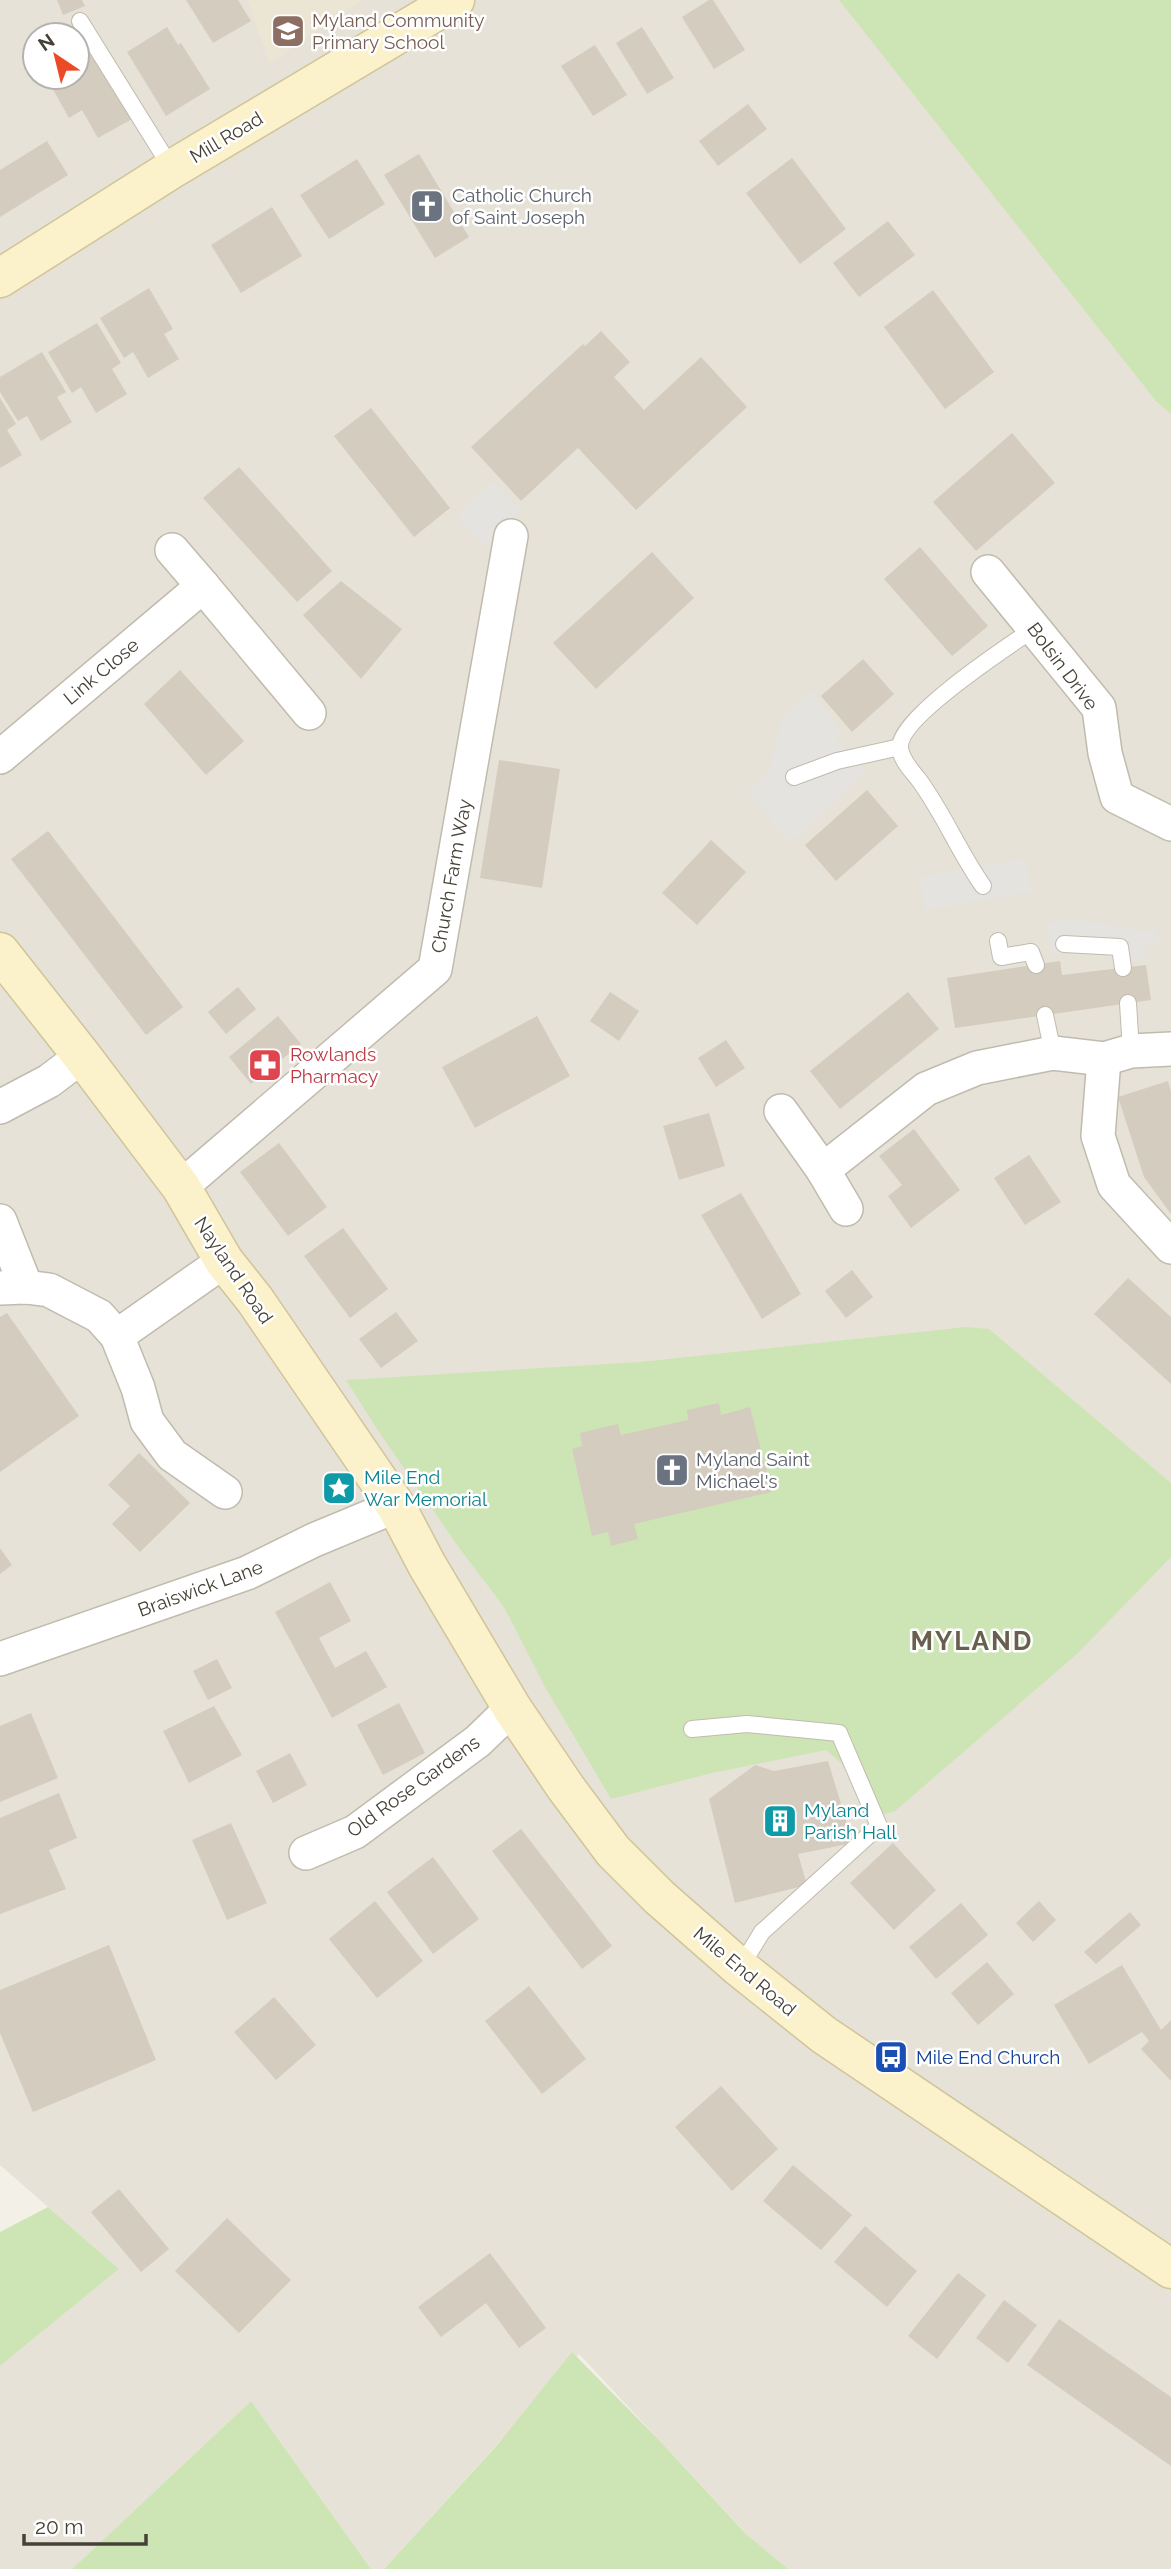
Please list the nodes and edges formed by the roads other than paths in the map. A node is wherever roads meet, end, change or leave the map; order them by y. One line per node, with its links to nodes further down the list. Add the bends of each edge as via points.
1 (455, 0): 3 (street, Mill Road)
2 (91, 39): 3 (lane)
3 (172, 169): 4 (street, Mill Road)
4 (0, 278)
5 (511, 536): 30 (street, Church Farm Way, via 435,969)
6 (172, 550): 8 (street)
7 (988, 572): 9 (street, Bolsin Drive)
8 (203, 586): 10 (street); 12 (street, Link Close)
9 (1035, 628): 11 (lane, via 930,706 902,737); 14 (street, Bolsin Drive, via 1099,708 1117,796)
10 (309, 713)
11 (900, 747): 13 (lane, via 837,761); 15 (lane, via 904,761 937,805)
12 (0, 757)
13 (794, 777)
14 (1171, 824)
15 (983, 886)
16 (998, 941): 19 (lane, via 1001,957 1031,952)
17 (1064, 944): 20 (lane, via 1120,947)
18 (0, 952): 26 (street, Nayland Road)
19 (1036, 965)
20 (1123, 968)
21 (1128, 1003): 25 (lane)
22 (1045, 1015): 24 (lane)
23 (1171, 1049): 25 (street)
24 (1054, 1053): 25 (street); 29 (street, via 977,1068 926,1089)
25 (1117, 1055): 33 (street, via 1098,1136 1114,1185)
26 (82, 1056): 27 (street, via 49,1081); 30 (street, Nayland Road)
27 (0, 1107)
28 (781, 1111): 29 (street)
29 (823, 1170): 31 (street)
30 (181, 1187): 34 (street, Nayland Road)
31 (846, 1209)
32 (0, 1221): 35 (street)
33 (1171, 1247)
34 (224, 1261): 36 (street); 38 (street, Nayland Road)
35 (13, 1288): 36 (street, via 49,1290 99,1316)
36 (117, 1336): 37 (street, via 147,1421 172,1455)
37 (225, 1492)
38 (396, 1506): 39 (street, Nayland Road); 40 (street, Braiswick Lane, via 247,1573)
39 (426, 1565): 41 (street, Mile End Road)
40 (0, 1659)
41 (512, 1708): 43 (street, Old Rose Gardens, via 478,1741 355,1832); 44 (street, Mile End Road, via 613,1851)
42 (692, 1729): 44 (lane, via 747,1724 839,1733 878,1826 762,1933)
43 (306, 1853)
44 (740, 1968): 45 (street, Mile End Road, via 824,2035)
45 (1171, 2269)

